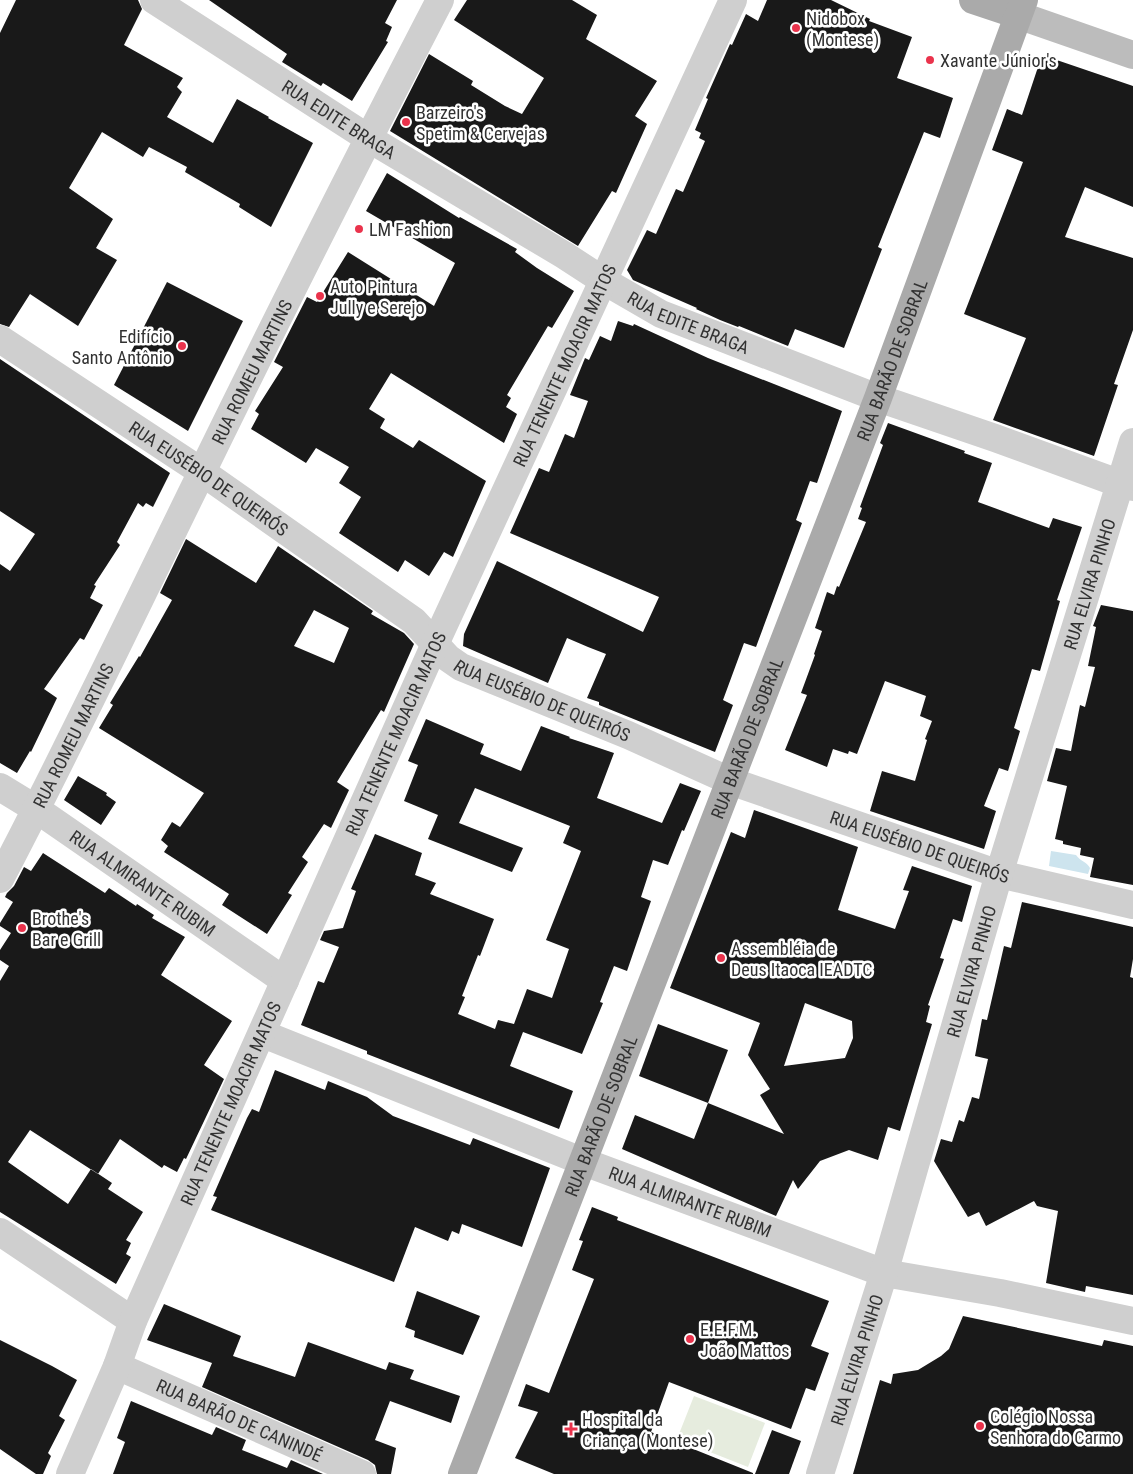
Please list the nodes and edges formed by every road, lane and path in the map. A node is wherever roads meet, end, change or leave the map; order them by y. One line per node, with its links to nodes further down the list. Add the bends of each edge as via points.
1 (154, 0): 7 (street, RUA EDITE BRAGA)
2 (440, 0): 7 (street, RUA ROMEU MARTINS)
3 (733, 0): 8 (street, RUA TENENTE MOACIR MATOS)
4 (973, 0): 5 (main road)
5 (1021, 8): 6 (main road); 10 (main road, RUA BARÃO DE SOBRAL)
6 (1133, 54)
7 (368, 138): 8 (street, RUA EDITE BRAGA); 12 (street, RUA ROMEU MARTINS)
8 (604, 281): 10 (street, RUA EDITE BRAGA, via 661,314); 14 (street, RUA TENENTE MOACIR MATOS)
9 (0, 339): 12 (street, RUA EUSÉBIO DE QUEIRÓS)
10 (878, 398): 13 (street, RUA EDITE BRAGA); 15 (main road, RUA BARÃO DE SOBRAL)
11 (1133, 442): 13 (street, RUA ELVIRA PINHO)
12 (202, 472): 14 (street, RUA EUSÉBIO DE QUEIRÓS, via 414,620); 17 (street, RUA ROMEU MARTINS)
13 (1127, 486): 18 (street, RUA ELVIRA PINHO)
14 (435, 644): 15 (street, RUA EUSÉBIO DE QUEIRÓS, via 462,667); 21 (street, RUA TENENTE MOACIR MATOS)
15 (730, 781): 18 (street, RUA EUSÉBIO DE QUEIRÓS); 23 (main road, RUA BARÃO DE SOBRAL)
16 (0, 786): 17 (street, RUA ALMIRANTE RUBIM)
17 (36, 810): 19 (street, RUA ROMEU MARTINS); 21 (street, RUA ALMIRANTE RUBIM)
18 (999, 874): 20 (street, RUA EUSÉBIO DE QUEIRÓS); 25 (street, RUA ELVIRA PINHO)
19 (0, 878)
20 (1133, 905)
21 (285, 981): 22 (street, RUA TENENTE MOACIR MATOS)
22 (262, 1034): 23 (street, RUA ALMIRANTE RUBIM); 26 (street, RUA TENENTE MOACIR MATOS)
23 (584, 1162): 25 (street, RUA ALMIRANTE RUBIM); 31 (main road, RUA BARÃO DE SOBRAL)
24 (0, 1232): 26 (street)
25 (884, 1273): 27 (street, RUA ALMIRANTE RUBIM); 32 (street, RUA ELVIRA PINHO)
26 (134, 1321): 28 (street, RUA TENENTE MOACIR MATOS)
27 (1133, 1321)
28 (116, 1366): 29 (street, RUA TENENTE MOACIR MATOS); 30 (street, RUA BARÃO DE CANINDÉ)
29 (70, 1474)
30 (362, 1474)
31 (462, 1474)
32 (820, 1474)

